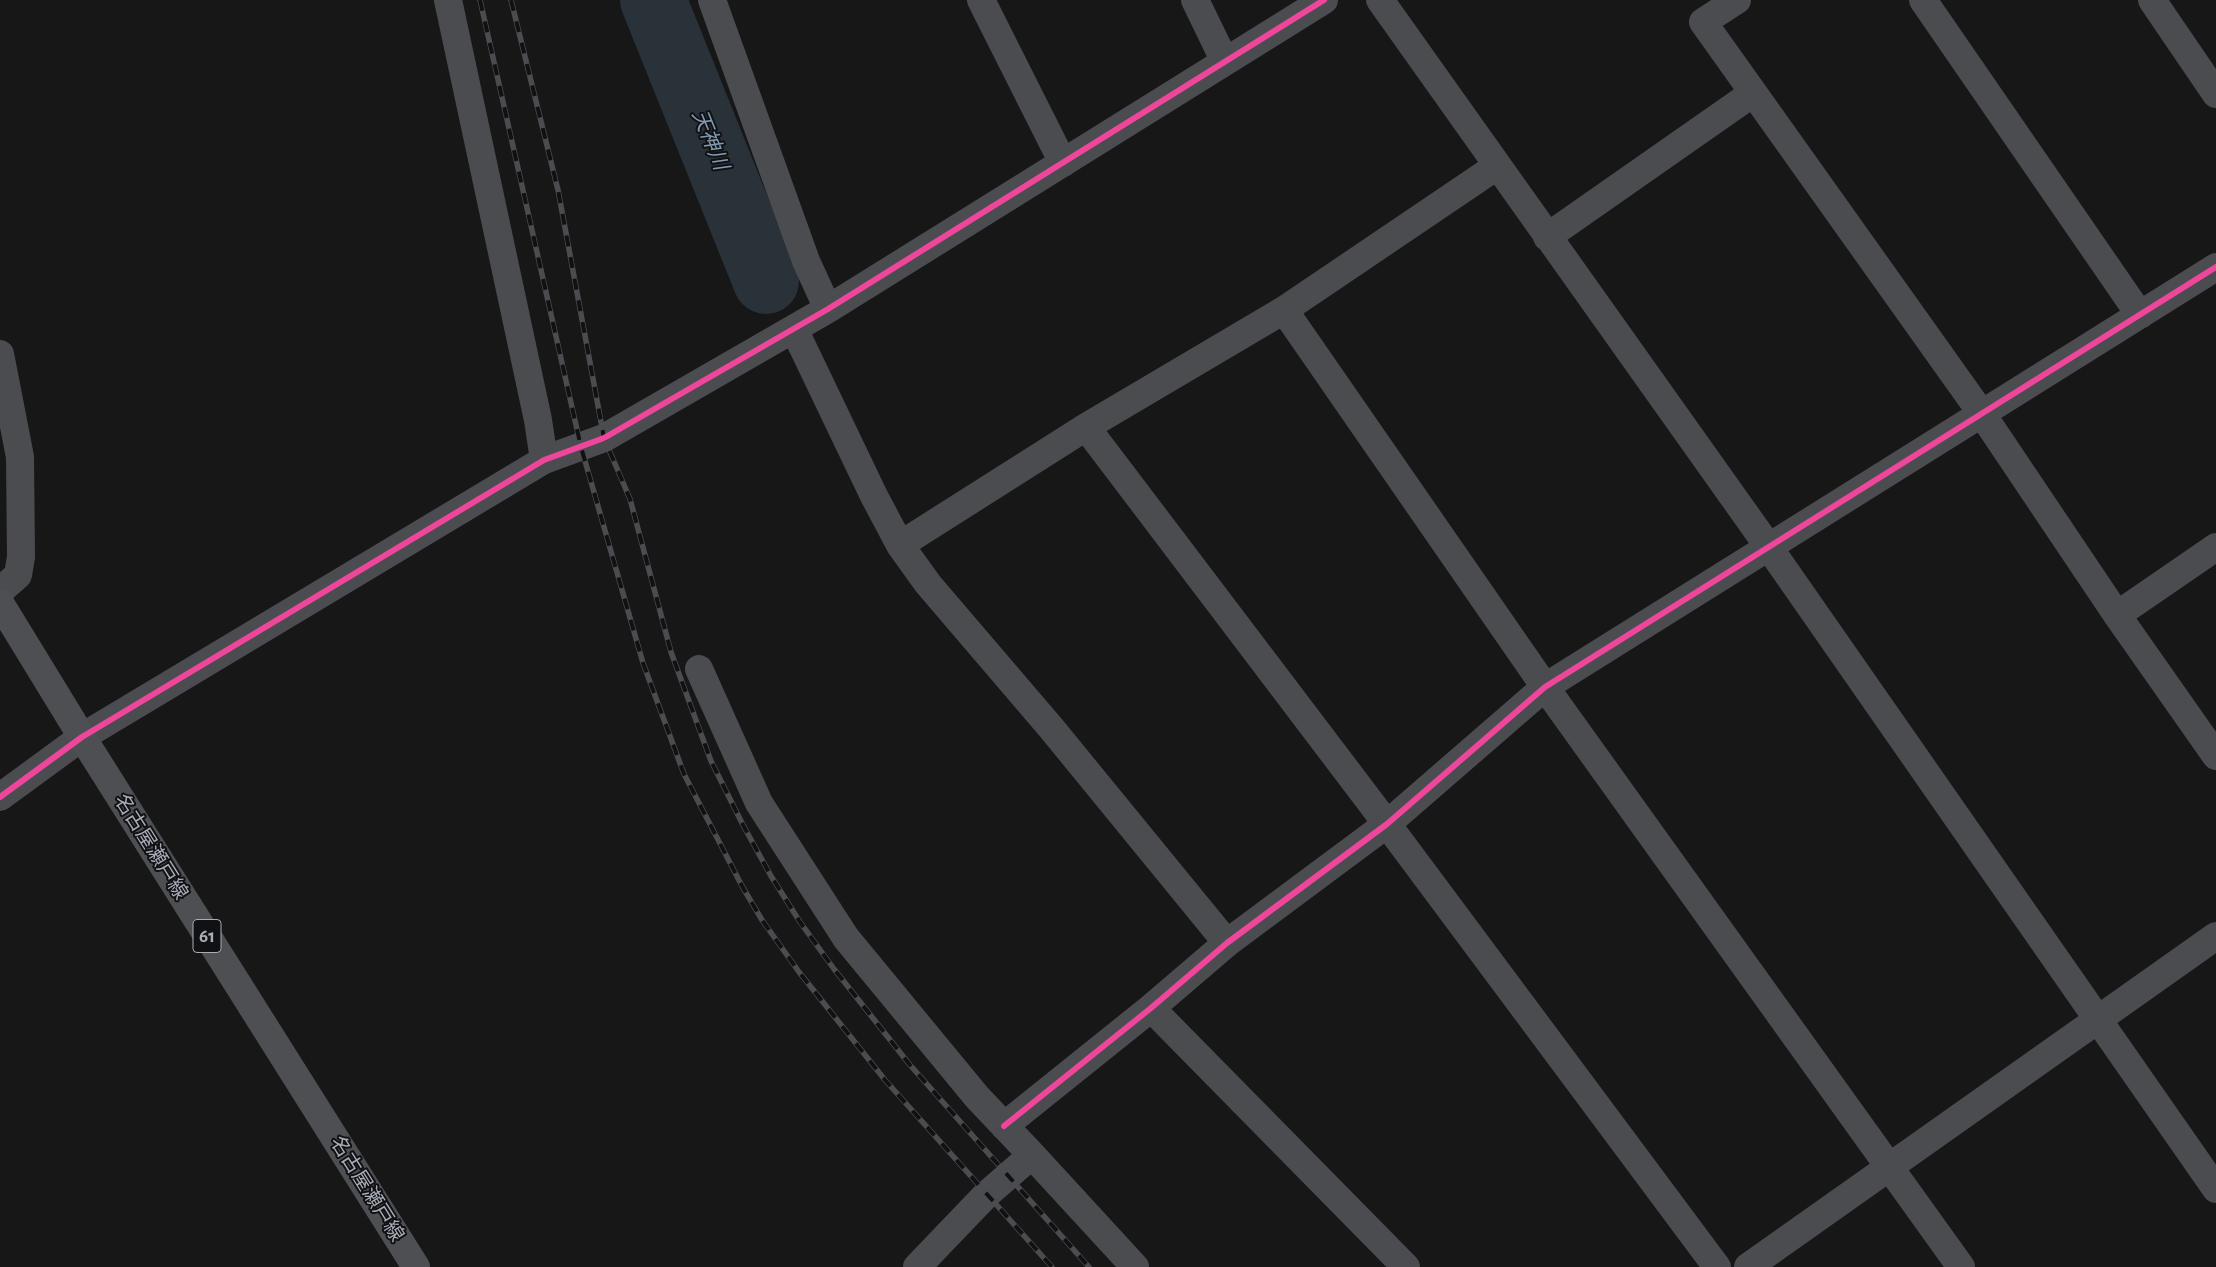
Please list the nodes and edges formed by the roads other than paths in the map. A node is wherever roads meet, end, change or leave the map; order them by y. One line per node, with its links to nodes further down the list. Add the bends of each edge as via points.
1 (448, 0): 24 (street)
2 (712, 0): 17 (street, via 806,261)
3 (981, 0): 13 (street)
4 (1195, 0): 10 (street)
5 (1324, 0): 10 (street)
6 (1380, 0): 14 (street)
7 (1736, 0): 11 (street, via 1703,22)
8 (1922, 0): 19 (street)
9 (2152, 0): 12 (street)
10 (1225, 62): 13 (street)
11 (1753, 93): 15 (street); 22 (street)
12 (2216, 94)
13 (1063, 163): 17 (street)
14 (1497, 166): 15 (street); 18 (street)
15 (1547, 237): 26 (street)
16 (2216, 267): 19 (street)
17 (828, 309): 20 (street)
18 (1284, 310): 23 (street); 32 (street)
19 (2140, 315): 22 (street)
20 (794, 329): 24 (street, via 604,438); 25 (street)
21 (0, 354): 28 (street, via 20,458 22,557 18,575)
22 (1982, 414): 26 (street); 30 (street)
23 (1086, 427): 25 (street); 36 (street)
24 (544, 460): 33 (street)
25 (900, 545): 38 (street, via 928,584 1052,729)
26 (1768, 546): 32 (street); 40 (street)
27 (2216, 547): 30 (street)
28 (0, 591)
29 (0, 603): 33 (main road, 名古屋瀬戸線 / 61)
30 (2117, 615): 34 (street)
31 (699, 669): 41 (street, via 759,803 846,938 977,1098)
32 (1545, 687): 36 (street); 43 (street)
33 (82, 737): 35 (street); 45 (main road, 名古屋瀬戸線 / 61)
34 (2216, 756)
35 (0, 797)
36 (1387, 824): 38 (street); 49 (street)
37 (2216, 936): 40 (street)
38 (1226, 943): 39 (street)
39 (1151, 1008): 41 (street); 48 (street)
40 (2098, 1019): 43 (street); 44 (street)
41 (1004, 1126): 42 (street)
42 (1032, 1155): 46 (street, via 986,1195); 47 (street)
43 (1890, 1166): 50 (street); 51 (street)
44 (2216, 1189)
45 (408, 1264)
46 (917, 1267)
47 (1135, 1267)
48 (1406, 1267)
49 (1717, 1267)
50 (1748, 1267)
51 (1961, 1267)

